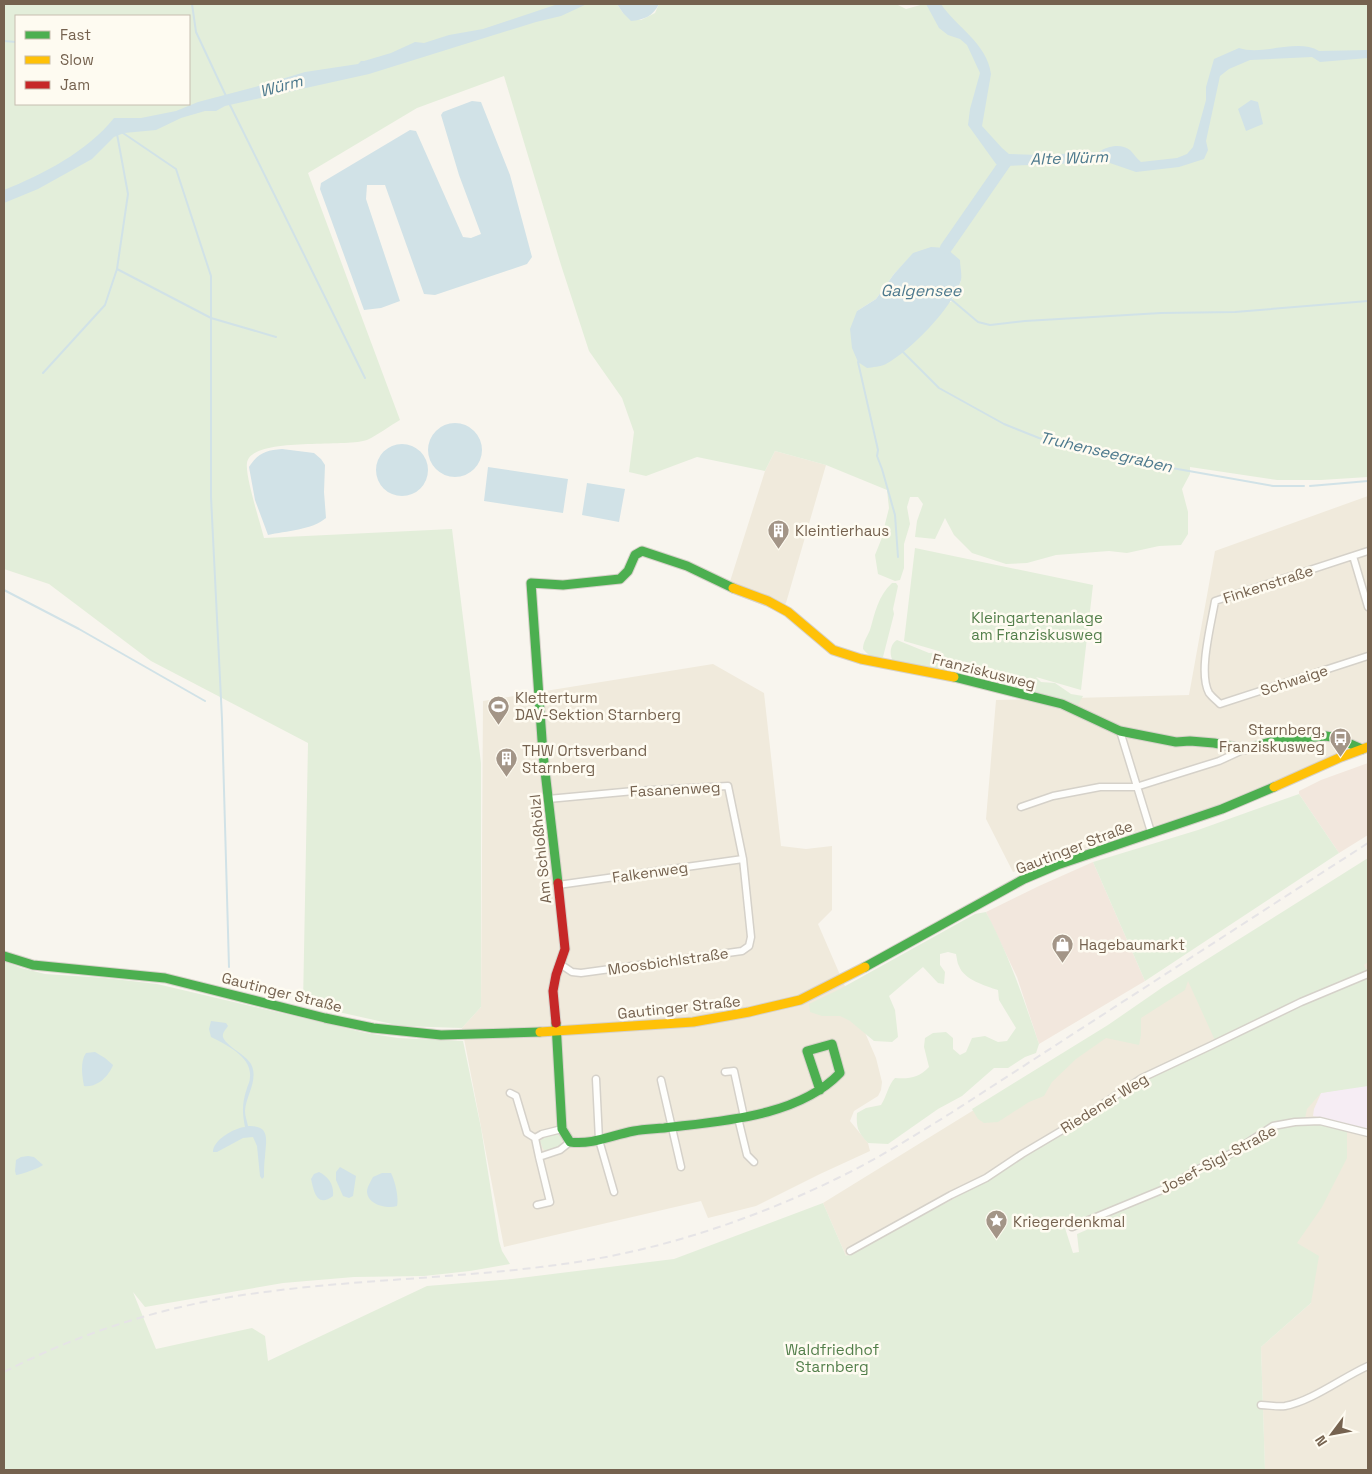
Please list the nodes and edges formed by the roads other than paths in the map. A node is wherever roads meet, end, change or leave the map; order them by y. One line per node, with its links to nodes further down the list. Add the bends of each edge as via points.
1 (1368, 551): 2 (street, Finkenstraße)
2 (1352, 556): 4 (street); 6 (street, Finkenstraße, via 1215,601 1203,668 1210,694)
3 (628, 571): 7 (street, Franziskusweg, via 635,555 642,551 687,566 768,601 788,612 833,650 1062,704); 11 (street, Am Schloßhölzl, via 620,579 610,581 563,585 531,583)
4 (1368, 606)
5 (1368, 656): 6 (street, Schwaige)
6 (1220, 704)
7 (1120, 731): 9 (street, Franziskusweg, via 1176,742 1214,743); 10 (street)
8 (1365, 748): 9 (street, Franziskusweg, via 1326,736 1277,740); 13 (street, Gautinger Straße, via 1222,809)
9 (1246, 749): 10 (street, via 1219,761)
10 (1136, 787): 12 (street, via 1100,787 1053,796); 13 (street)
11 (548, 799): 14 (street, Fasanenweg, via 728,786); 15 (street, Am Schloßhölzl)
12 (1021, 807)
13 (1151, 832): 19 (street, Gautinger Straße, via 1024,879 800,1000 692,1022)
14 (743, 859): 15 (street, Falkenweg); 17 (street, Moosbichlstraße, via 751,937 749,946 742,951 581,973 572,972)
15 (558, 885): 17 (street, Am Schloßhölzl, via 565,949)
16 (4, 956): 19 (street, Gautinger Straße, via 33,965 165,978 325,1018 383,1029 441,1035)
17 (560, 964): 19 (street, Am Schloßhölzl, via 553,991)
18 (1368, 974): 38 (street, Riedener Weg, via 1301,1002 1142,1078 986,1178)
19 (558, 1031): 27 (street, Am Schloßhölzl)
20 (725, 1072): 25 (street, via 734,1070)
21 (596, 1079): 30 (street)
22 (661, 1080): 26 (street)
23 (820, 1090): 23 (street, via 840,1073 832,1044 807,1051); 25 (street, via 789,1105)
24 (510, 1093): 29 (street, via 516,1096 528,1132)
25 (741, 1117): 26 (street); 33 (street, via 747,1155)
26 (671, 1127): 30 (street, via 634,1131); 34 (street)
27 (562, 1129): 29 (street); 31 (street)
28 (1368, 1132): 37 (street, Josef-Sigl-Straße, via 1320,1121 1273,1126 1169,1187)
29 (535, 1138): 32 (street)
30 (599, 1140): 31 (street, via 581,1144); 35 (street)
31 (570, 1142): 32 (street, via 560,1150)
32 (539, 1157): 36 (street, via 550,1202)
33 (754, 1162)
34 (681, 1168)
35 (614, 1192)
36 (537, 1206)
37 (1072, 1227)
38 (850, 1251)
39 (1368, 1366): 40 (street, via 1295,1403 1283,1406)
40 (1261, 1404)

